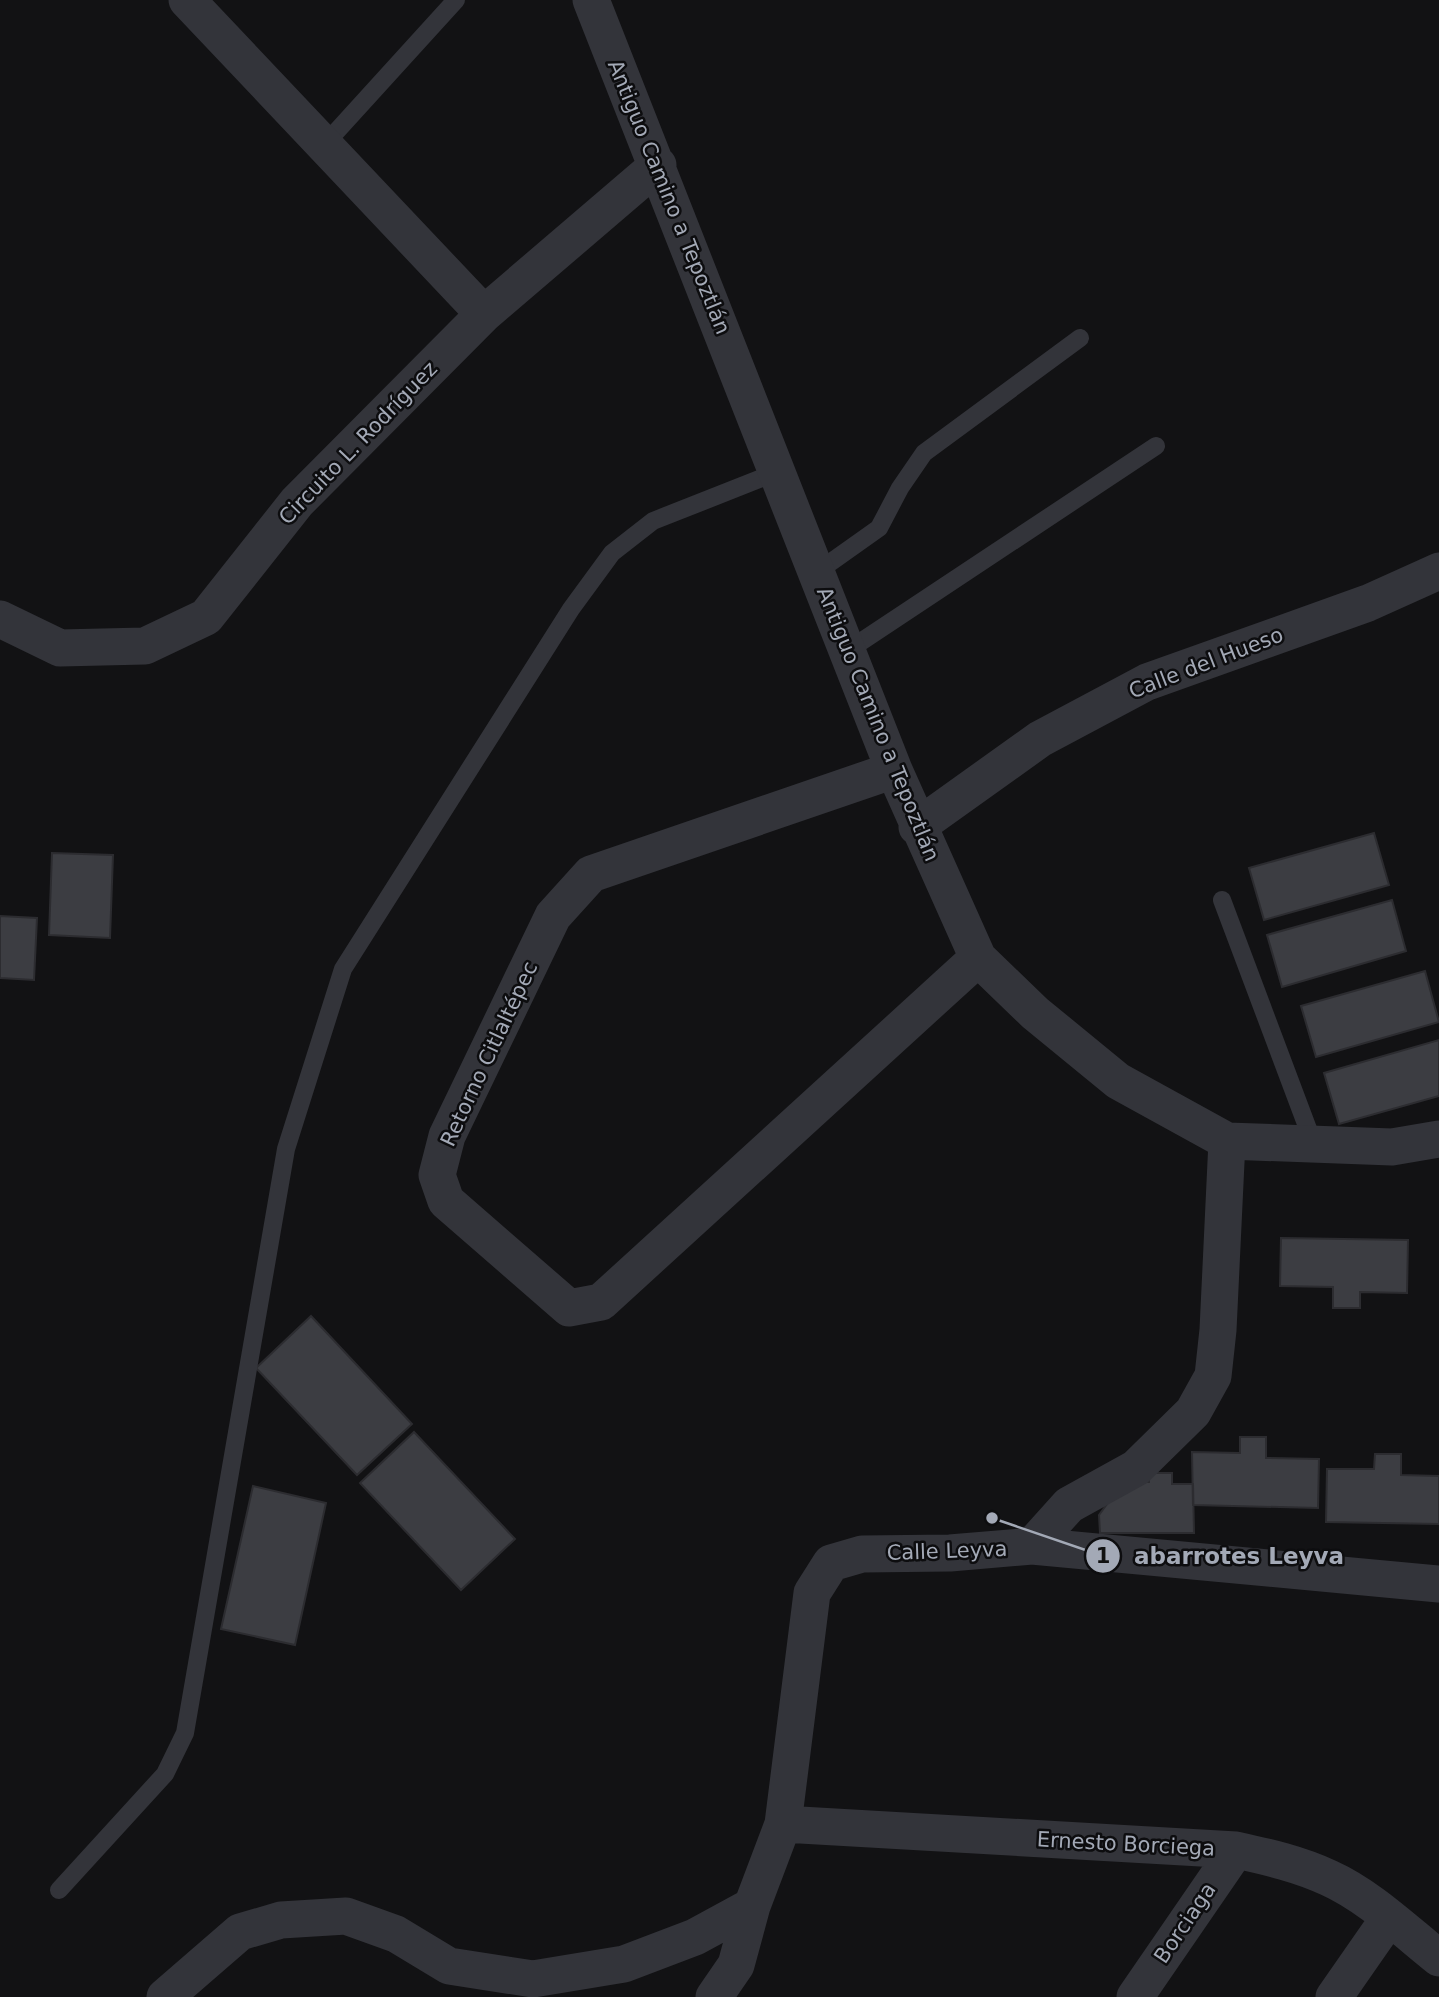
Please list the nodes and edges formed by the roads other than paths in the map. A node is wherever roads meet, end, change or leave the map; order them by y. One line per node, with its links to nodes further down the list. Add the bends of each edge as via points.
1 (187, 0): 4 (street)
2 (456, 0): 4 (lane)
3 (591, 0): 5 (street, Antiguo Camino a Tepoztlán)
4 (325, 144): 6 (street)
5 (658, 165): 6 (street, Circuito L. Rodríguez); 9 (street, Antiguo Camino a Tepoztlán)
6 (484, 314): 12 (street, Circuito L. Rodríguez, via 297,502 206,617 145,646 60,648)
7 (1080, 338): 11 (lane, via 924,453 880,528)
8 (1156, 446): 13 (lane)
9 (778, 472): 11 (street, Antiguo Camino a Tepoztlán); 25 (lane, via 653,521 612,553 571,609 343,969 286,1149 185,1733 165,1774)
10 (1439, 571): 15 (street, Calle del Hueso, via 1368,603 1147,682 1040,739)
11 (817, 572): 13 (street, Antiguo Camino a Tepoztlán)
12 (0, 619)
13 (847, 651): 14 (street, Antiguo Camino a Tepoztlán)
14 (894, 770): 15 (street, Antiguo Camino a Tepoztlán); 17 (street, Retorno Citlaltépec, via 591,874 553,916 447,1136 437,1175 446,1201 569,1308 601,1301)
15 (917, 827): 17 (street, Antiguo Camino a Tepoztlán)
16 (1222, 900): 20 (lane)
17 (978, 958): 19 (street, Antiguo Camino a Tepoztlán, via 1035,1013 1118,1081)
18 (1439, 1139): 20 (street, Antiguo Camino a Tepoztlán, via 1392,1147)
19 (1227, 1142): 20 (street, Antiguo Camino a Tepoztlán); 21 (street, Calle Leyva, via 1213,1376 1193,1412 1136,1468 1069,1505)
20 (1314, 1145)
21 (1032, 1546): 22 (street); 23 (street, Calle Leyva, via 862,1554 831,1563 812,1593)
22 (1439, 1584)
23 (783, 1824): 24 (street, Ernesto Borciega); 26 (street, Calle Leyva)
24 (1236, 1850): 27 (street, Ernesto Borciega, via 1280,1859 1331,1879); 33 (street, Borciaga)
25 (59, 1890)
26 (751, 1906): 29 (street, via 695,1937 624,1964 533,1979 449,1966 396,1934 346,1916 281,1920 240,1932); 32 (street, Calle Leyva, via 736,1965)
27 (1389, 1918): 28 (street, Ernesto Borciega); 34 (street)
28 (1439, 1958)
29 (209, 1959): 30 (street); 31 (street)
30 (165, 1997)
31 (204, 1997)
32 (714, 1997)
33 (1135, 1997)
34 (1334, 1997)

